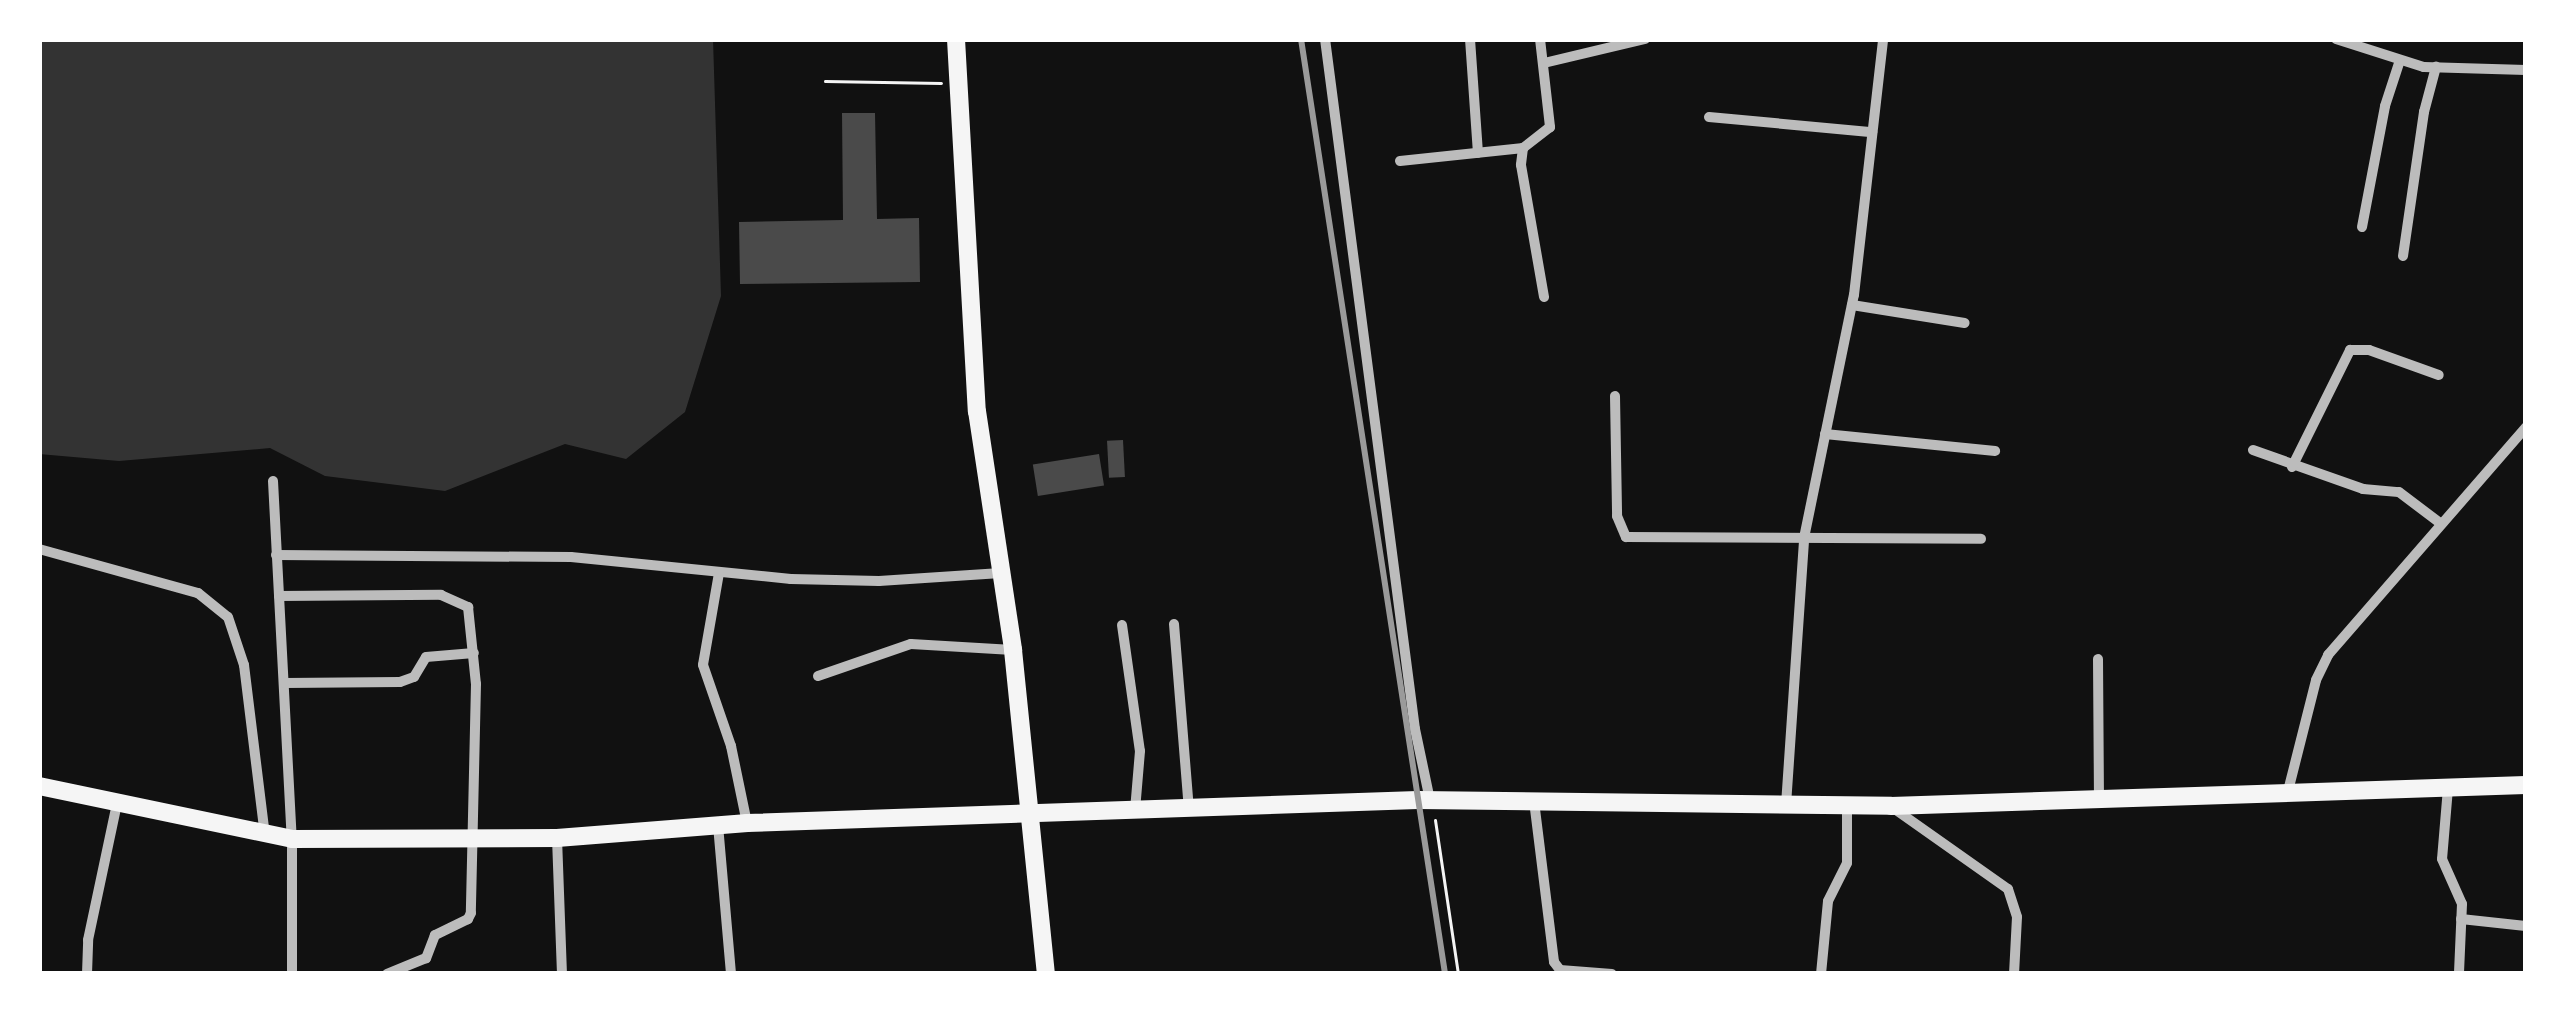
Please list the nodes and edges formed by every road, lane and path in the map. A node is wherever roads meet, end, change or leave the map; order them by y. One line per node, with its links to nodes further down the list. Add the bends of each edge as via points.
1 (956, 39): 13 (main road)
2 (1325, 39): 53 (street)
3 (1470, 39): 17 (street)
4 (1540, 39): 9 (street)
5 (1645, 39): 9 (street)
6 (1883, 39): 15 (street)
7 (2336, 39): 8 (street)
8 (2400, 60): 10 (street); 19 (street)
9 (1544, 63): 16 (street, via 1550,127)
10 (2435, 68): 11 (street); 20 (street)
11 (2526, 70)
12 (825, 81): 13 (path)
13 (954, 83): 38 (main road, via 977,411)
14 (1709, 116): 15 (street)
15 (1872, 132): 22 (street)
16 (1523, 148): 17 (street); 21 (street)
17 (1478, 153): 18 (street)
18 (1400, 161)
19 (2362, 226)
20 (2403, 256)
21 (1544, 297)
22 (1852, 305): 23 (street); 27 (street)
23 (1965, 323)
24 (2439, 375): 30 (street, via 2350,350)
25 (1616, 396): 33 (street, via 1617,516 1626,537)
26 (2526, 427): 32 (street)
27 (1826, 434): 29 (street); 33 (street)
28 (2253, 450): 30 (street)
29 (1995, 451)
30 (2292, 467): 32 (street, via 2399,492)
31 (273, 481): 36 (street)
32 (2440, 523): 50 (street, via 2328,655)
33 (1804, 538): 34 (street); 55 (street)
34 (1982, 539)
35 (39, 549): 63 (street, via 197,593 228,617 244,665)
36 (276, 555): 37 (street, via 571,557); 39 (street)
37 (719, 573): 38 (street, via 879,581); 61 (street, via 703,665)
38 (1001, 573): 42 (main road)
39 (279, 596): 43 (street, via 459,599 471,617); 46 (street)
40 (1174, 624): 58 (street)
41 (1122, 625): 59 (street, via 1140,752)
42 (1012, 650): 45 (street, via 911,644); 60 (main road)
43 (474, 653): 46 (street, via 426,657 414,677 400,682); 65 (street)
44 (2098, 659): 51 (street)
45 (818, 676)
46 (284, 683): 64 (street)
47 (2526, 784): 49 (main road)
48 (39, 786): 54 (main road)
49 (2448, 788): 50 (main road); 67 (street, via 2442,859)
50 (2288, 791): 51 (main road)
51 (2098, 797): 57 (main road)
52 (1534, 798): 53 (main road); 55 (main road); 76 (street, via 1554,962 1560,970)
53 (1430, 800): 58 (main road); 75 (path)
54 (117, 803): 63 (main road); 69 (street)
55 (1786, 806): 56 (main road)
56 (1847, 806): 57 (main road); 77 (street, via 1847,862 1828,901)
57 (1891, 806): 78 (street, via 2008,889 2017,917)
58 (1189, 809): 59 (main road)
59 (1136, 810): 60 (main road)
60 (1032, 813): 61 (main road); 74 (main road)
61 (746, 823): 62 (main road)
62 (718, 825): 66 (main road); 73 (street)
63 (265, 836): 64 (main road)
64 (292, 838): 65 (main road); 70 (street)
65 (476, 838): 66 (main road); 71 (street, via 468,920 435,935 426,958)
66 (557, 838): 72 (street)
67 (2461, 919): 68 (street); 79 (street)
68 (2526, 926)
69 (87, 974)
70 (292, 974)
71 (387, 974)
72 (562, 974)
73 (731, 974)
74 (1046, 974)
75 (1458, 974)
76 (1612, 974)
77 (1821, 974)
78 (2014, 974)
79 (2459, 974)

